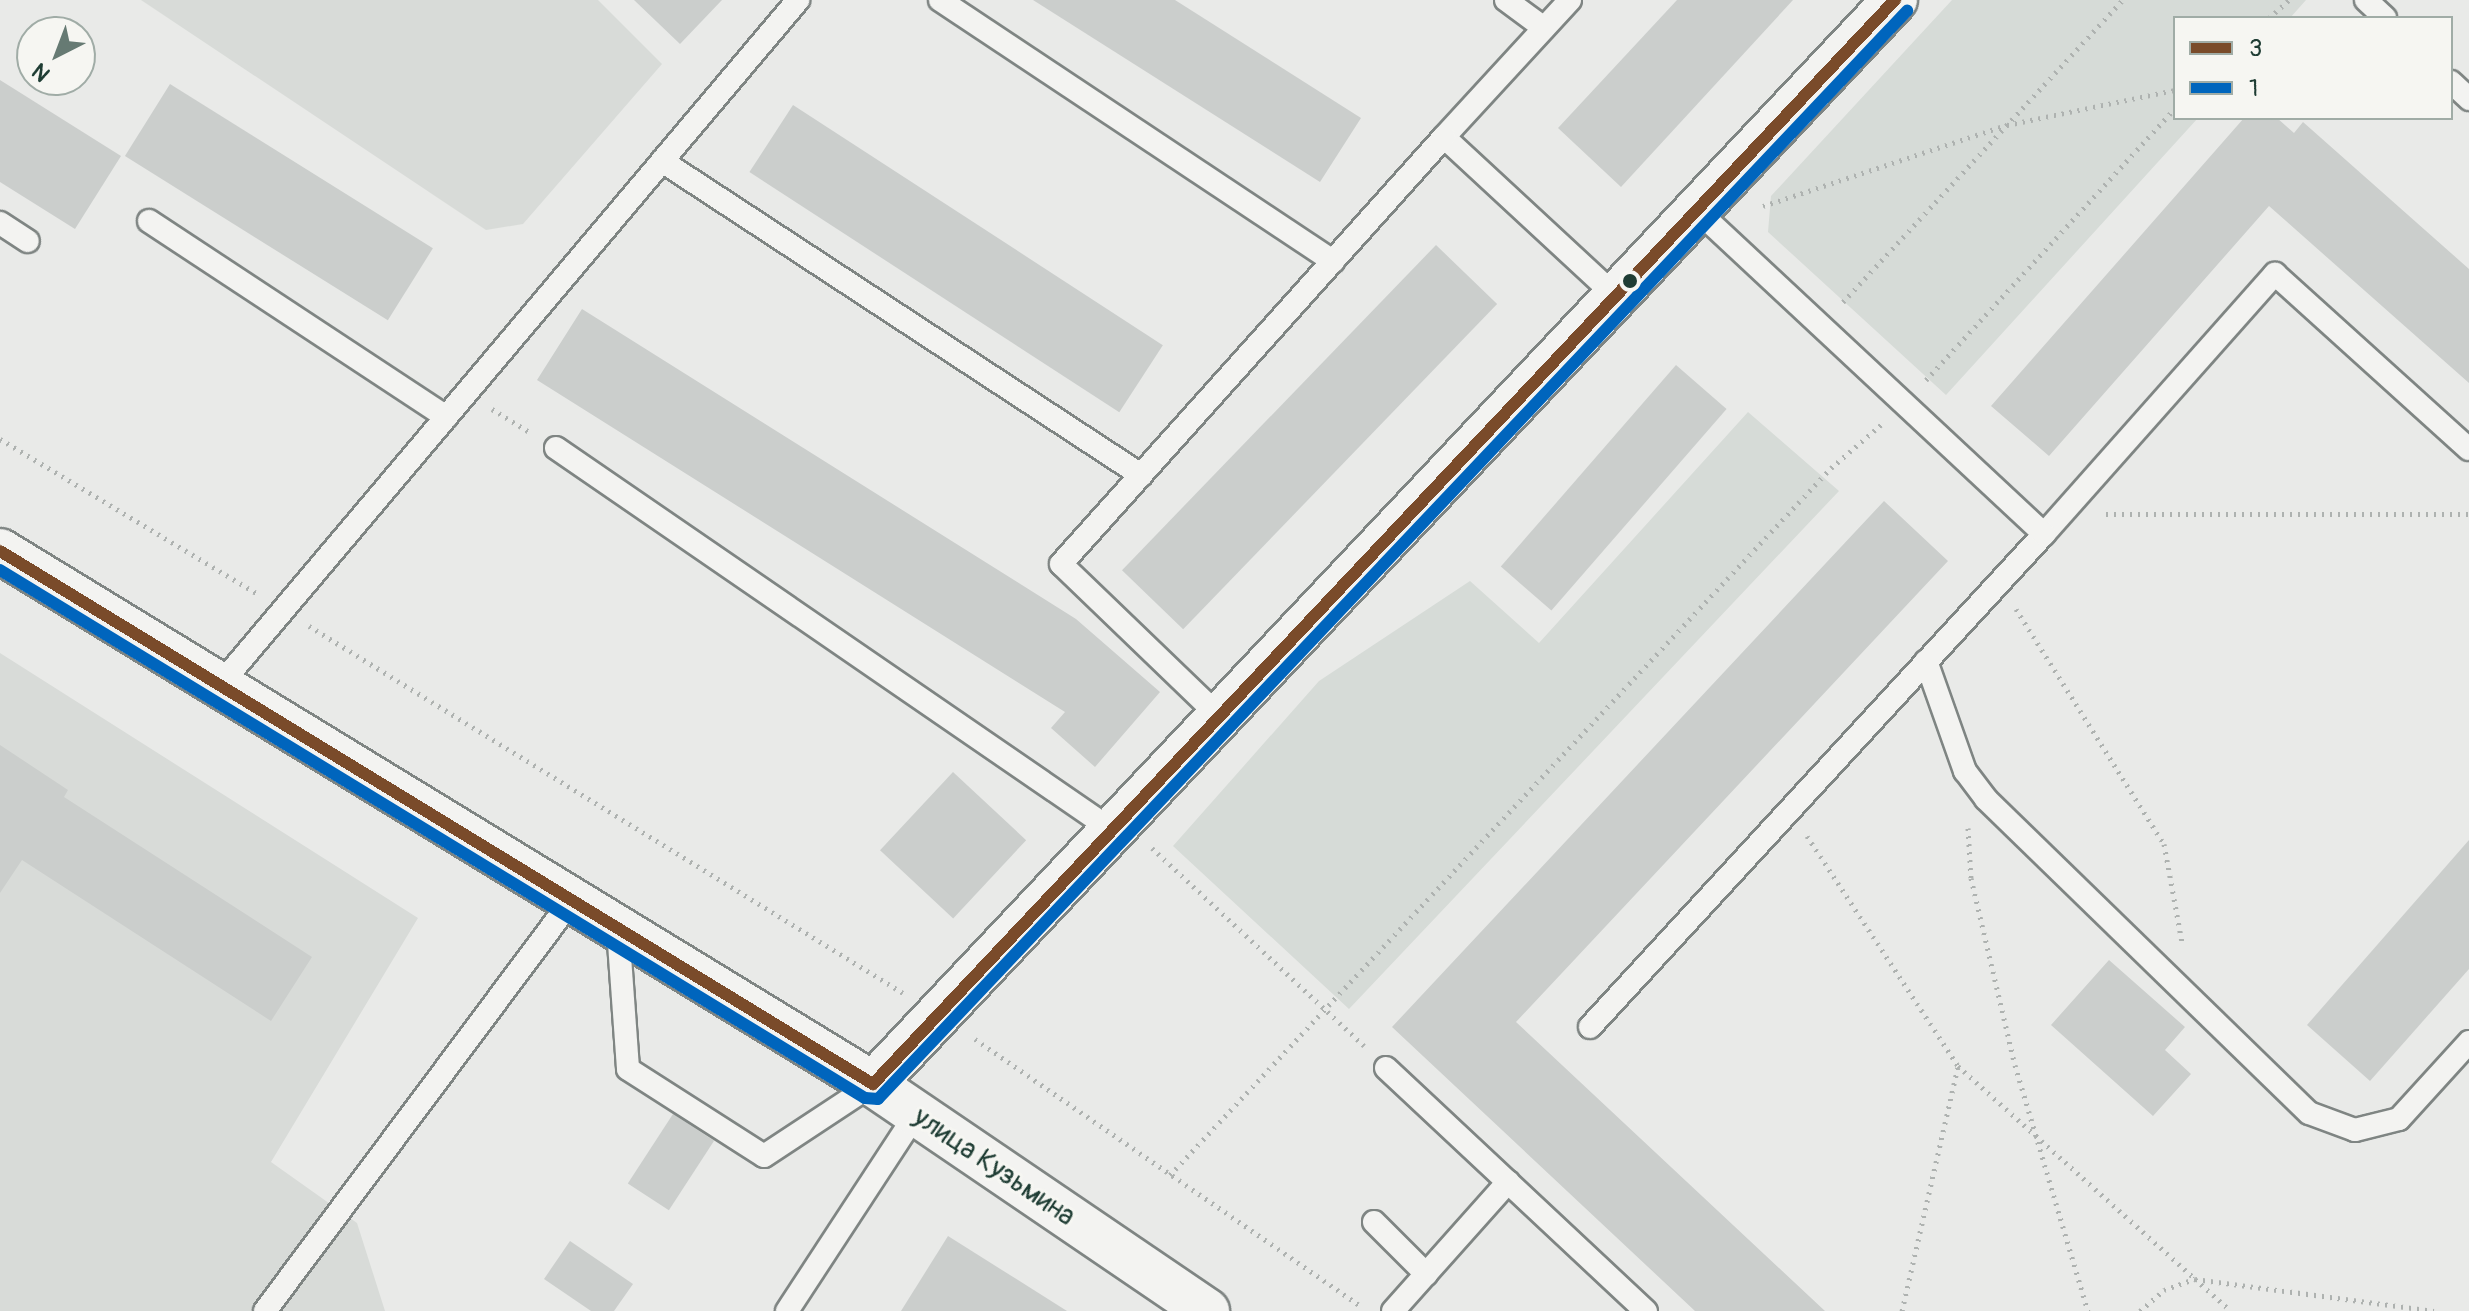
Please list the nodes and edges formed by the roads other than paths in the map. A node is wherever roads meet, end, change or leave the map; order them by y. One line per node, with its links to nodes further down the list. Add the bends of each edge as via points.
1 (798, 0): 12 (lane)
2 (940, 0): 17 (lane)
3 (1506, 0): 8 (lane)
4 (1570, 0): 8 (lane)
5 (1895, 0): 13 (street)
6 (2366, 0): 7 (lane)
7 (2383, 16)
8 (1544, 28): 11 (lane)
9 (2453, 84): 10 (lane)
10 (2469, 99)
11 (1444, 137): 17 (lane); 18 (lane)
12 (662, 161): 19 (lane); 22 (lane)
13 (1696, 210): 18 (street); 23 (lane)
14 (149, 221): 19 (lane)
15 (0, 223): 16 (lane)
16 (28, 241)
17 (1333, 261): 22 (lane)
18 (1616, 296): 27 (street)
19 (446, 417): 26 (lane)
20 (556, 448): 28 (lane)
21 (2469, 449): 23 (lane, via 2275,274)
22 (1141, 475): 27 (lane, via 1061,564)
23 (2044, 534): 25 (lane)
24 (0, 551): 26 (street, улица Кузьмина)
25 (1926, 661): 31 (lane); 32 (lane, via 1965,771 1986,799 2309,1113 2355,1130 2399,1119)
26 (219, 686): 29 (street, улица Кузьмина)
27 (1219, 716): 28 (street)
28 (1116, 826): 34 (street)
29 (571, 901): 30 (street, улица Кузьмина); 39 (lane)
30 (618, 929): 34 (street, улица Кузьмина); 34 (lane, via 628,1069 764,1156)
31 (1590, 1027)
32 (2469, 1042)
33 (1386, 1068): 36 (lane)
34 (873, 1084): 35 (street, улица Кузьмина)
35 (916, 1114): 40 (lane); 41 (street, улица Кузьмина)
36 (1508, 1182): 38 (lane); 43 (lane)
37 (1374, 1222): 38 (lane)
38 (1426, 1274): 42 (lane)
39 (265, 1311)
40 (787, 1311)
41 (1207, 1311)
42 (1393, 1311)
43 (1646, 1311)

